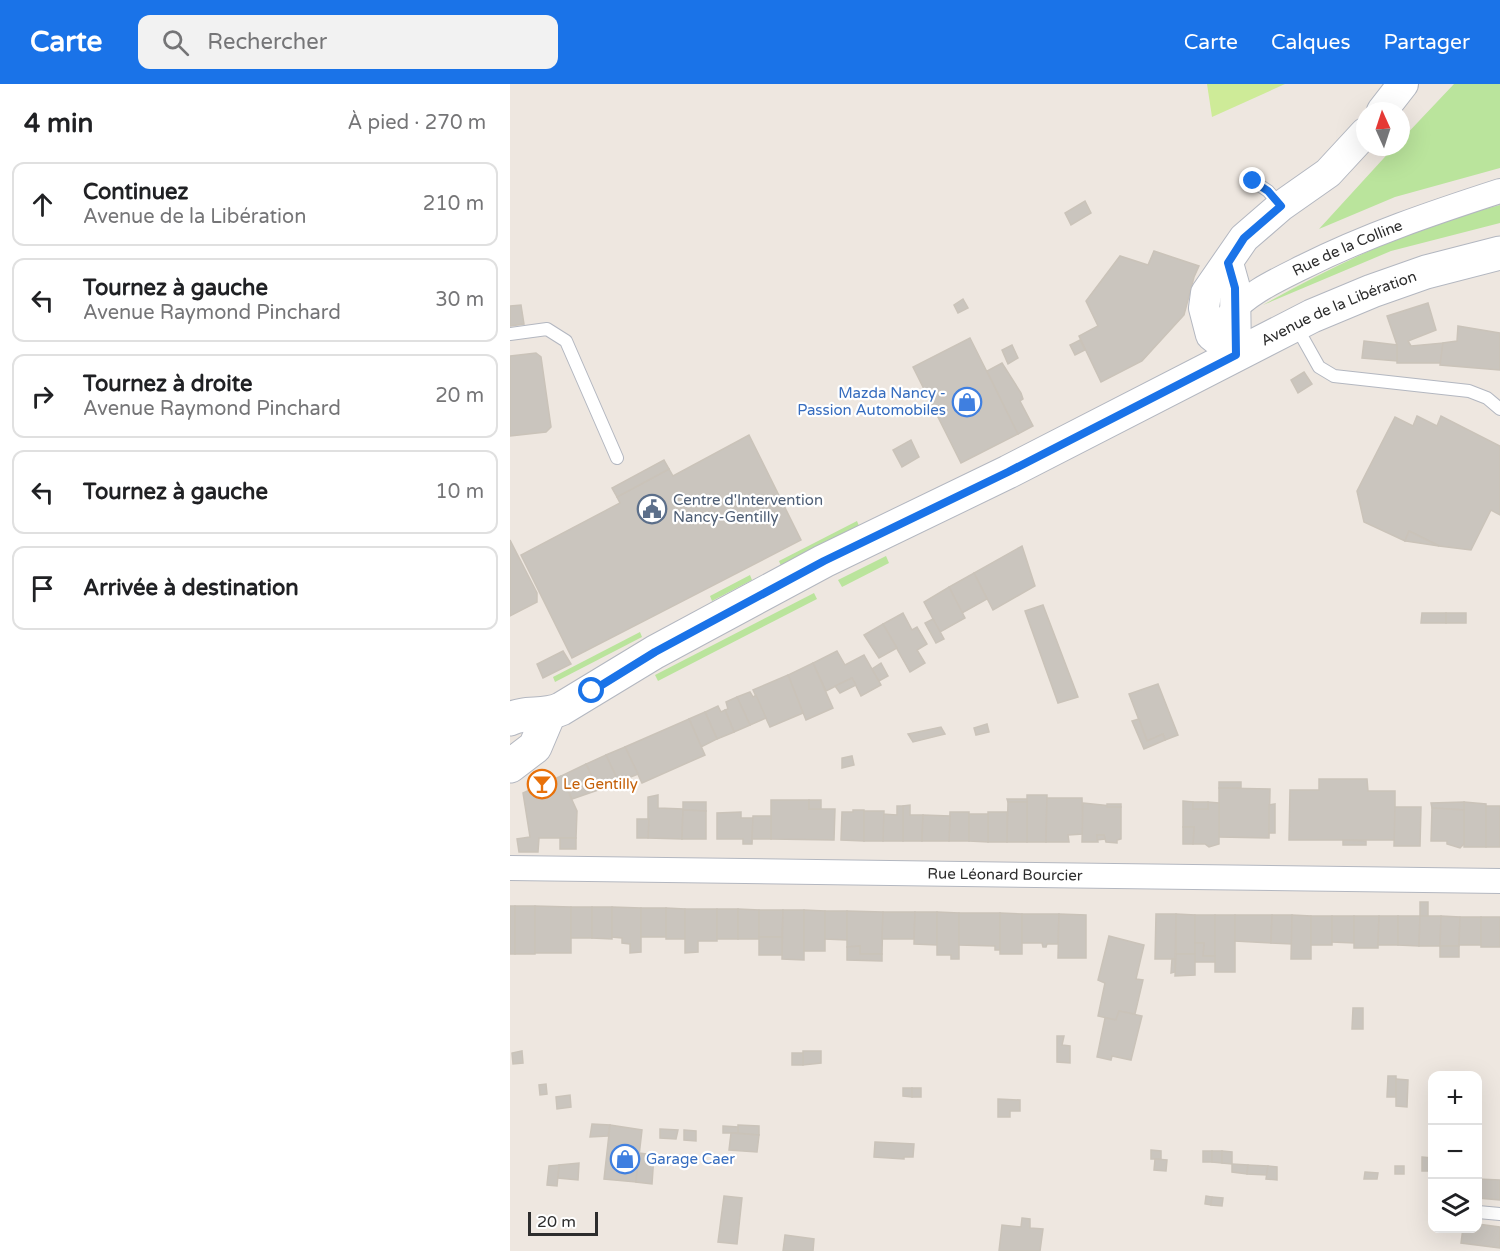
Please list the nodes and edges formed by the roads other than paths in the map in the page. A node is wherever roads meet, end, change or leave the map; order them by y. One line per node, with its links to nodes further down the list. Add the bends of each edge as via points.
1 (1403, 84): 2 (street)
2 (1389, 102)
3 (1356, 143): 6 (street, via 1328,173)
4 (1253, 181): 6 (lane)
5 (1500, 191): 9 (street, Rue de la Colline, via 1367,237 1259,289)
6 (1281, 206): 8 (street, via 1244,238)
7 (1500, 253): 10 (main road, Avenue de la Libération, via 1426,272)
8 (1228, 263): 9 (street); 12 (street, via 1206,292 1204,308)
9 (1236, 308): 12 (street, Rue de la Colline); 13 (street)
10 (1295, 324): 13 (main road, Avenue de la Libération); 14 (lane, via 1319,367 1334,376 1469,391)
11 (510, 334): 15 (lane, via 547,329 566,341)
12 (1211, 335): 13 (street)
13 (1236, 355): 16 (main road, Avenue de la Libération, via 824,561)
14 (1500, 409)
15 (617, 458)
16 (549, 714): 17 (main road, Avenue de la Libération); 18 (main road, via 535,747)
17 (510, 719)
18 (510, 766)
19 (510, 868): 20 (street, Rue Léonard Bourcier)
20 (1500, 881)
21 (1482, 1212): 22 (lane)
22 (1500, 1214)

